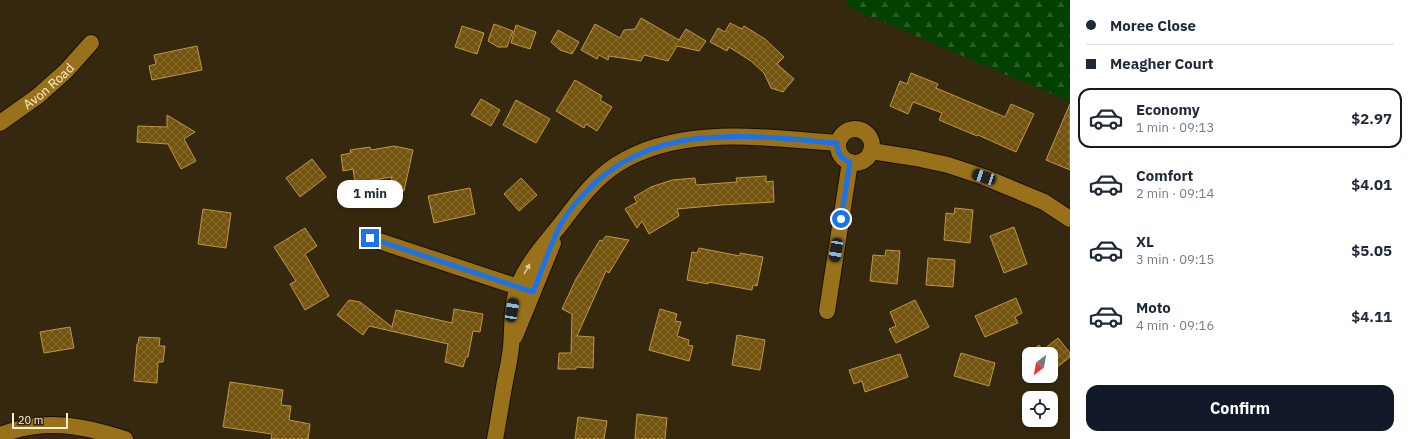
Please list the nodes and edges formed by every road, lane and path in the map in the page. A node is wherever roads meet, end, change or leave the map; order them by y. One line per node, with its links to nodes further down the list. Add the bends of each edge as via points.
1 (91, 43): 2 (street, Avon Road, via 66,71 38,96)
2 (0, 123)
3 (837, 143): 4 (street, via 844,132 857,128 868,134 872,142); 5 (street, via 840,155); 10 (street, via 734,136 667,143 640,153 616,165 579,199 560,224)
4 (871, 151): 5 (street, via 865,160 858,163); 6 (street, via 948,165)
5 (850, 162): 11 (street)
6 (1044, 202): 7 (street); 8 (street)
7 (1070, 209)
8 (1070, 219)
9 (370, 238): 10 (street)
10 (525, 289): 14 (street, via 511,347)
11 (826, 311)
12 (0, 435): 13 (street, via 35,425 55,425 80,427)
13 (125, 439)
14 (495, 439)

